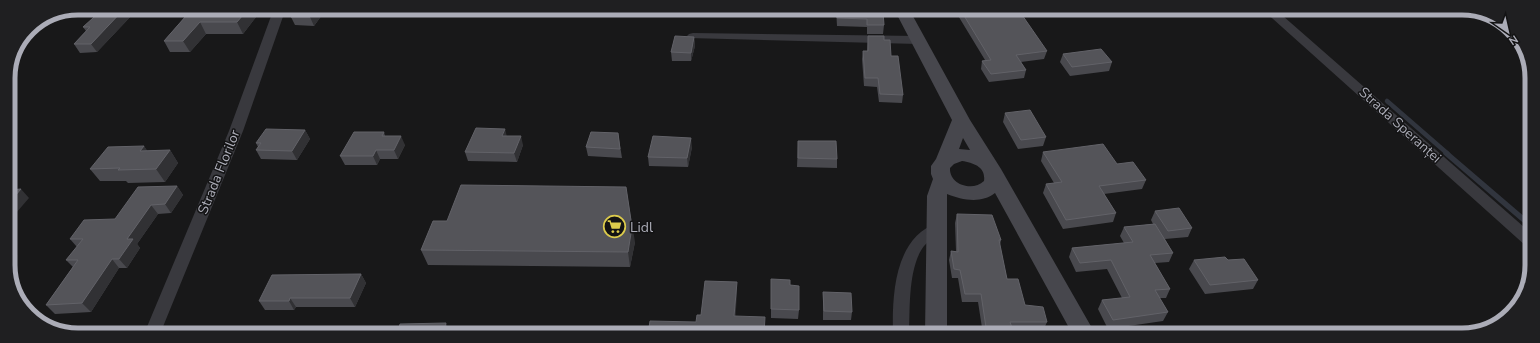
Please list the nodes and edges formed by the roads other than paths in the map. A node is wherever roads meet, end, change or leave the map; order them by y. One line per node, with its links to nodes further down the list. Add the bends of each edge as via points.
1 (277, 15): 14 (street, Strada Florilor, via 236,131)
2 (904, 15): 5 (main road)
3 (1275, 15): 13 (street, Strada Speranței)
4 (693, 36): 5 (street)
5 (918, 40): 6 (main road)
6 (961, 120): 7 (main road); 8 (main road)
7 (945, 161): 8 (main road, via 956,156 971,156); 9 (main road, via 939,172)
8 (991, 170): 10 (main road, via 993,183); 11 (main road)
9 (950, 186): 10 (main road, via 965,193); 12 (main road)
10 (981, 192): 11 (main road)
11 (1014, 209): 17 (main road)
12 (938, 223): 15 (street, via 918,243 910,258 903,289); 16 (main road)
13 (1525, 237)
14 (154, 328)
15 (901, 328)
16 (936, 328)
17 (1082, 328)

